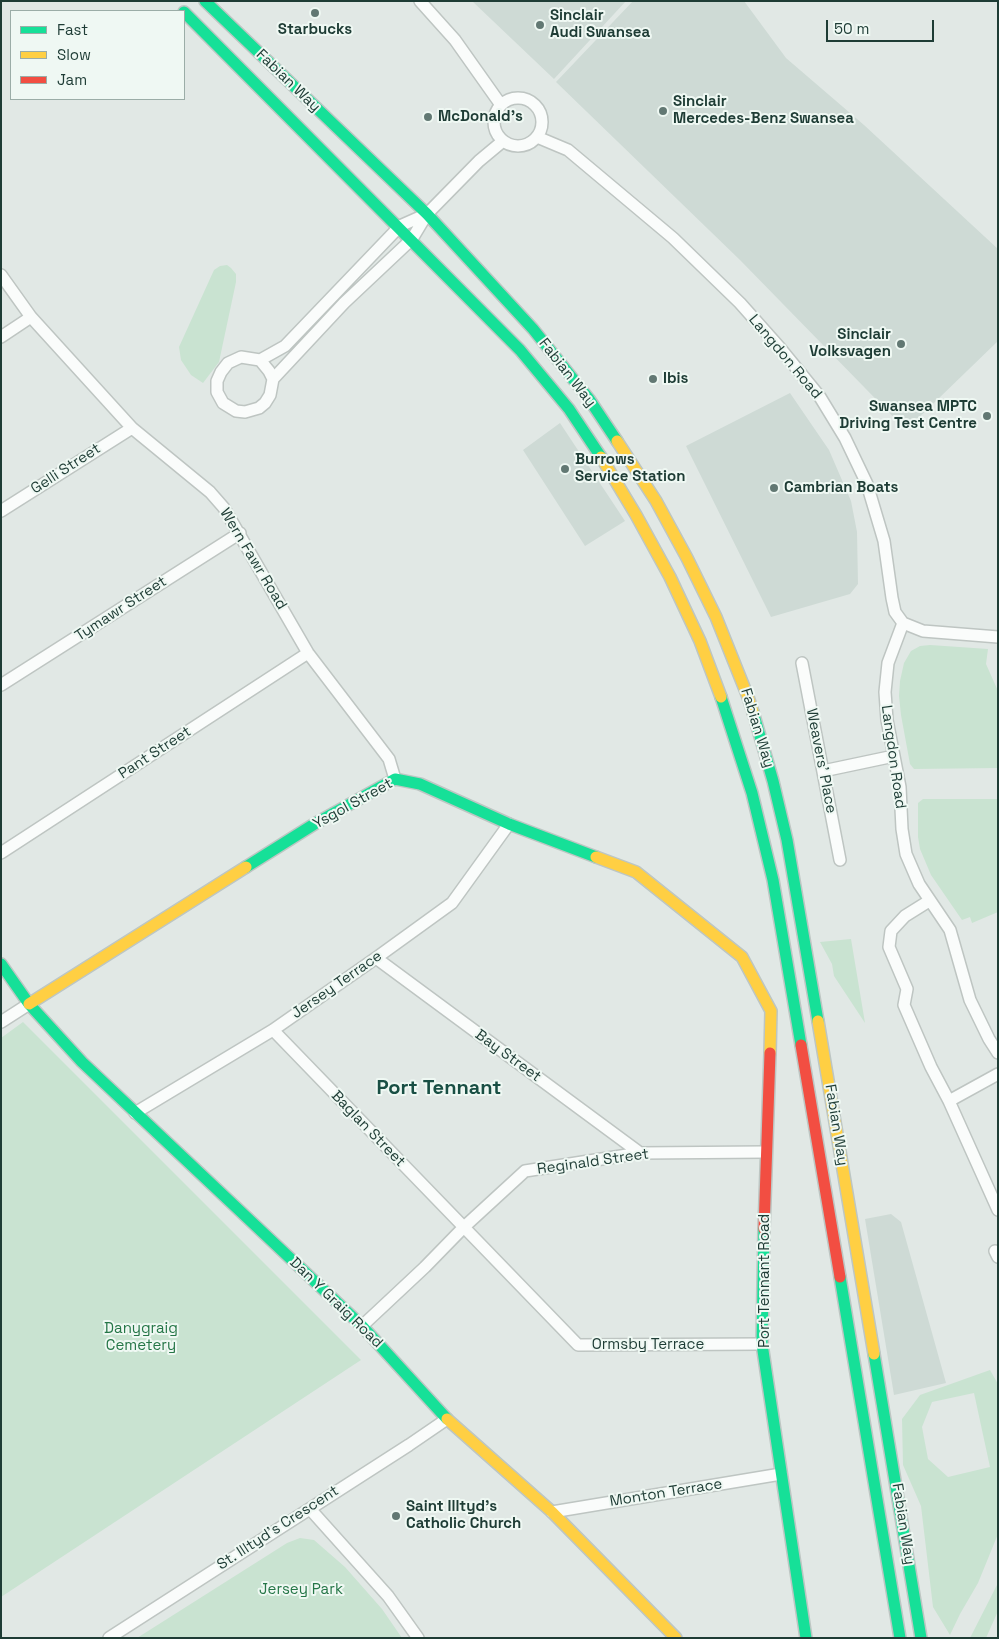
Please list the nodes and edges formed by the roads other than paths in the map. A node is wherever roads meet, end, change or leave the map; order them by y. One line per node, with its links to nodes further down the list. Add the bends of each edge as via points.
1 (205, 1): 7 (main road, Fabian Way)
2 (420, 1): 4 (street, via 455,40)
3 (185, 13): 8 (main road, Fabian Way)
4 (501, 105): 5 (street, via 508,100 523,98 537,106 542,122); 6 (street, via 496,111 494,127)
5 (538, 137): 6 (street, via 517,146); 18 (street, Langdon Road, via 568,150 674,238 740,303 820,397 846,438 867,484 884,541 895,612)
6 (503, 141): 7 (street)
7 (427, 214): 8 (street); 9 (street); 55 (main road, Fabian Way, via 533,329 589,399 656,501 687,558 716,617 748,697 787,840)
8 (400, 226): 9 (main road, Fabian Way); 13 (street, via 285,346)
9 (412, 239): 14 (street, via 344,303); 54 (main road, Fabian Way, via 537,371 569,409 603,460 670,577 700,641 730,722 752,793 773,880)
10 (1, 275): 11 (street, Wern Fawr Road)
11 (32, 317): 12 (street); 15 (street, Wern Fawr Road)
12 (1, 338)
13 (260, 360): 14 (street); 14 (street, via 241,357 221,372 217,392 223,403 236,411 259,408 270,395)
14 (273, 379)
15 (132, 428): 16 (street, Gelli Street); 17 (street, Wern Fawr Road, via 210,492)
16 (1, 511)
17 (240, 533): 20 (street, Wern Fawr Road); 22 (street, Tymawr Street)
18 (903, 623): 19 (street, via 923,632); 23 (street, Langdon Road, via 888,663 885,692)
19 (998, 637)
20 (308, 653): 25 (street, Wern Fawr Road, via 389,759); 27 (street, Pant Street)
21 (802, 663): 24 (street, Weavers' Place)
22 (1, 685)
23 (894, 756): 24 (street); 29 (street, Langdon Road, via 906,854)
24 (823, 770): 28 (street, Weavers' Place)
25 (395, 779): 26 (main road, Ysgol Street, via 420,784); 32 (main road, Ysgol Street, via 316,823)
26 (509, 824): 30 (street, Jersey Terrace, via 452,903); 33 (main road, Ysgol Street, via 636,872 742,957)
27 (1, 853)
28 (840, 860)
29 (929, 901): 36 (street, Langdon Road, via 950,930 970,1000); 38 (street, via 905,916 890,931 889,946 907,988 904,1005)
30 (376, 958): 35 (street, Jersey Terrace); 41 (street, Bay Street)
31 (1, 964): 32 (main road, Dan Y Graig Road)
32 (29, 1004): 34 (street, Ysgol Street); 39 (main road, Dan Y Graig Road)
33 (771, 1011): 40 (main road, Port Tennant Road)
34 (1, 1022)
35 (273, 1030): 39 (street, Jersey Terrace); 43 (street, Baglan Street)
36 (998, 1053)
37 (998, 1074): 38 (street)
38 (948, 1101): 42 (street)
39 (135, 1113): 44 (main road, Dan Y Graig Road)
40 (766, 1152): 41 (street, Reginald Street); 45 (main road, Port Tennant Road)
41 (640, 1153): 43 (street, Reginald Street, via 525,1171)
42 (998, 1210)
43 (464, 1227): 44 (street, Reginald Street); 45 (street, Ormsby Terrace, via 578,1345)
44 (362, 1326): 46 (main road, Dan Y Graig Road)
45 (762, 1344): 47 (main road, Port Tennant Road)
46 (447, 1419): 48 (street, St. Illtyd's Crescent); 49 (main road, Dan Y Graig Road)
47 (781, 1474): 49 (street, Monton Terrace); 53 (main road, Port Tennant Road)
48 (310, 1509): 50 (street, St. Illtyd's Crescent); 51 (street, via 388,1596)
49 (552, 1512): 52 (main road, Dan Y Graig Road)
50 (109, 1638)
51 (418, 1638)
52 (676, 1638)
53 (806, 1638)
54 (900, 1638)
55 (921, 1638)

